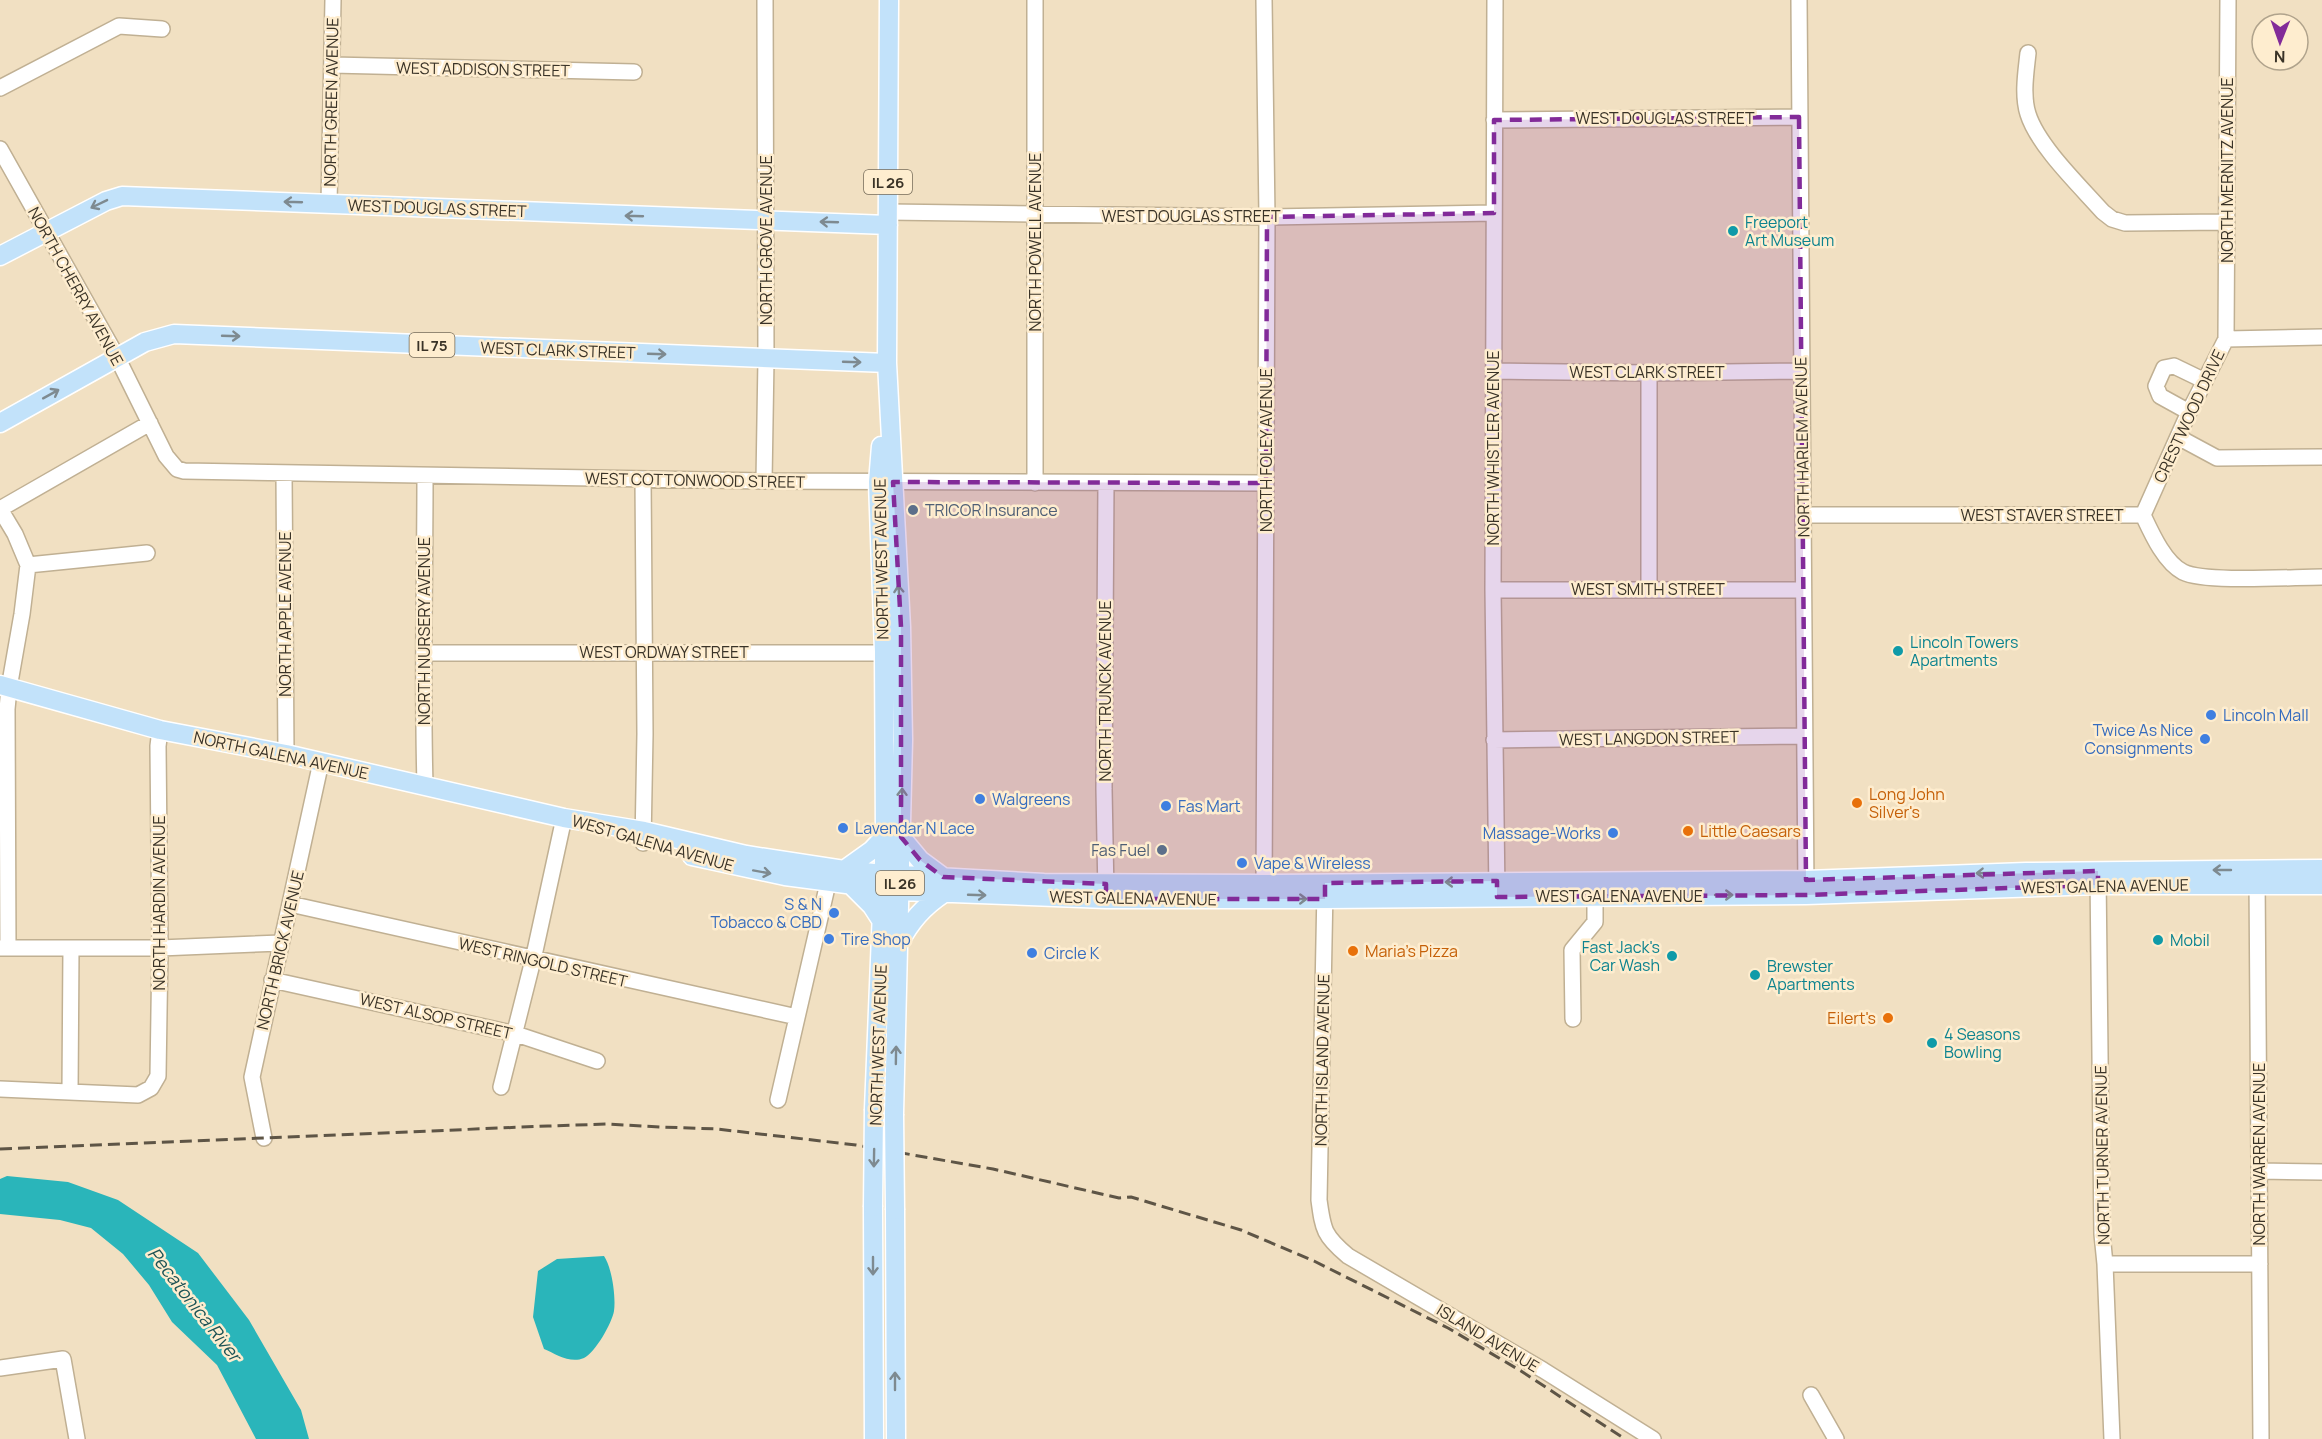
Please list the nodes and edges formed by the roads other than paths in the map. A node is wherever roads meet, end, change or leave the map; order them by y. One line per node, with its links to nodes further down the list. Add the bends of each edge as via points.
1 (333, 0): 11 (street, NORTH GREEN AVENUE)
2 (765, 0): 22 (street, NORTH GROVE AVENUE)
3 (889, 0): 21 (main road, NORTH WEST AVENUE / IL 26)
4 (1035, 0): 19 (street, NORTH POWELL AVENUE)
5 (1264, 0): 20 (street, NORTH FOLEY AVENUE)
6 (1495, 0): 15 (street, NORTH WHISTLER AVENUE)
7 (1799, 0): 14 (street, NORTH HARLEM AVENUE)
8 (2228, 0): 23 (street, NORTH MERNITZ AVENUE)
9 (162, 29): 13 (street, via 119,26)
10 (2028, 53): 23 (street, via 2025,82 2032,125 2103,212 2125,223)
11 (332, 65): 12 (street, WEST ADDISON STREET); 17 (street, NORTH GREEN AVENUE)
12 (634, 72)
13 (0, 88)
14 (1799, 117): 15 (street, WEST DOUGLAS STREET); 32 (street, NORTH HARLEM AVENUE)
15 (1494, 120): 18 (street, NORTH WHISTLER AVENUE)
16 (0, 149): 24 (street, NORTH CHERRY AVENUE)
17 (329, 204): 22 (main road, WEST DOUGLAS STREET, one-way to 17); 24 (main road, WEST DOUGLAS STREET, one-way to 24, via 123,196)
18 (1494, 213): 20 (street, WEST DOUGLAS STREET); 31 (street, NORTH WHISTLER AVENUE)
19 (1035, 215): 20 (street, WEST DOUGLAS STREET); 21 (street, WEST DOUGLAS STREET); 45 (street, NORTH POWELL AVENUE)
20 (1267, 217): 47 (street, NORTH FOLEY AVENUE)
21 (888, 218): 22 (main road, WEST DOUGLAS STREET, one-way to 22); 30 (main road, NORTH WEST AVENUE / IL 26)
22 (765, 220): 29 (street, NORTH GROVE AVENUE)
23 (2226, 222): 27 (street, NORTH MERNITZ AVENUE)
24 (45, 232): 25 (main road, WEST DOUGLAS STREET); 28 (street, NORTH CHERRY AVENUE)
25 (0, 256)
26 (2322, 338): 27 (street, CRESTWOOD DRIVE)
27 (2226, 339): 34 (street, CRESTWOOD DRIVE)
28 (117, 357): 29 (main road, WEST CLARK STREET / IL 75, one-way to 29, via 145,342 174,334); 36 (main road, WEST CLARK STREET / IL 75, one-way to 28); 37 (street, NORTH CHERRY AVENUE)
29 (766, 359): 30 (main road, WEST CLARK STREET / IL 75, one-way to 30); 43 (street, NORTH GROVE AVENUE)
30 (887, 363): 44 (main road, NORTH WEST AVENUE / IL 26)
31 (1493, 371): 33 (street, WEST CLARK STREET); 55 (street, NORTH WHISTLER AVENUE)
32 (1801, 371): 33 (street, WEST CLARK STREET); 49 (street, NORTH HARLEM AVENUE)
33 (1649, 373): 54 (street)
34 (2205, 381): 35 (street, CRESTWOOD DRIVE); 35 (street, via 2174,366 2164,368 2156,386 2160,396)
35 (2189, 411): 38 (street, CRESTWOOD DRIVE)
36 (0, 423)
37 (150, 423): 40 (street, WEST COTTONWOOD STREET, via 165,456 177,469); 48 (street)
38 (2178, 437): 39 (street, via 2217,458); 50 (street, CRESTWOOD DRIVE)
39 (2322, 457)
40 (284, 474): 41 (street, WEST COTTONWOOD STREET); 64 (street, NORTH APPLE AVENUE)
41 (425, 477): 42 (street, WEST COTTONWOOD STREET); 59 (street, NORTH NURSERY AVENUE)
42 (643, 479): 43 (street, WEST COTTONWOOD STREET); 57 (street)
43 (764, 481): 44 (street, WEST COTTONWOOD STREET)
44 (885, 482): 45 (street, WEST COTTONWOOD STREET); 58 (main road, NORTH WEST AVENUE / IL 26)
45 (1035, 483): 46 (street, WEST COTTONWOOD STREET)
46 (1106, 483): 47 (street, WEST COTTONWOOD STREET); 81 (street, NORTH TRUNCK AVENUE)
47 (1266, 483): 82 (street, NORTH FOLEY AVENUE)
48 (0, 509): 52 (street)
49 (1803, 515): 50 (street, WEST STAVER STREET); 56 (street, NORTH HARLEM AVENUE)
50 (2143, 515): 53 (street, WEST STAVER STREET, via 2156,542 2181,571 2202,577)
51 (147, 553): 52 (street)
52 (28, 565): 60 (street, via 22,614)
53 (2322, 577)
54 (1649, 589): 55 (street, WEST SMITH STREET); 56 (street, WEST SMITH STREET)
55 (1493, 590): 63 (street, NORTH WHISTLER AVENUE)
56 (1803, 590): 62 (street, NORTH HARLEM AVENUE)
57 (645, 652): 58 (street, WEST ORDWAY STREET); 59 (street, WEST ORDWAY STREET); 68 (street)
58 (893, 652): 69 (main road, NORTH WEST AVENUE / IL 26)
59 (425, 653): 66 (street, NORTH NURSERY AVENUE)
60 (4, 686): 61 (main road, NORTH GALENA AVENUE); 88 (street)
61 (160, 730): 64 (main road, NORTH GALENA AVENUE); 90 (street, NORTH HARDIN AVENUE)
62 (1804, 736): 63 (street, WEST LANGDON STREET); 78 (street, NORTH HARLEM AVENUE)
63 (1494, 741): 79 (street, NORTH WHISTLER AVENUE)
64 (286, 754): 65 (main road, NORTH GALENA AVENUE)
65 (321, 762): 66 (main road, NORTH GALENA AVENUE); 84 (street, NORTH BRICK AVENUE)
66 (425, 785): 67 (main road, NORTH GALENA AVENUE)
67 (564, 818): 68 (main road, WEST GALENA AVENUE); 91 (street)
68 (644, 837): 72 (main road, WEST GALENA AVENUE); 75 (main road, WEST GALENA AVENUE, one-way to 75, via 740,868)
69 (893, 837): 72 (main road, via 872,850); 74 (main road, NORTH WEST AVENUE / IL 26); 76 (main road)
70 (2322, 869): 71 (main road, WEST GALENA AVENUE)
71 (2257, 877): 73 (main road, WEST GALENA AVENUE); 77 (main road, WEST GALENA AVENUE); 102 (street, NORTH WARREN AVENUE)
72 (848, 878): 74 (main road, WEST GALENA AVENUE); 75 (main road, WEST GALENA AVENUE); 85 (main road)
73 (2098, 878): 78 (main road, WEST GALENA AVENUE); 105 (street, NORTH TURNER AVENUE)
74 (892, 882): 76 (main road, WEST GALENA AVENUE); 85 (main road, NORTH WEST AVENUE / IL 26); 87 (main road, NORTH WEST AVENUE / IL 26)
75 (828, 883): 93 (street)
76 (943, 885): 81 (main road, WEST GALENA AVENUE); 87 (main road)
77 (2322, 885)
78 (1806, 888): 79 (main road, WEST GALENA AVENUE); 83 (main road, WEST GALENA AVENUE, one-way to 78)
79 (1497, 889): 80 (main road, WEST GALENA AVENUE); 83 (main road, WEST GALENA AVENUE)
80 (1325, 891): 82 (main road, WEST GALENA AVENUE); 104 (street, NORTH ISLAND AVENUE, via 1318,1200)
81 (1106, 892): 82 (main road, WEST GALENA AVENUE)
82 (1264, 892)
83 (1595, 896): 94 (street, via 1595,922 1572,950)
84 (290, 904): 86 (street, NORTH BRICK AVENUE); 91 (street, WEST RINGOLD STREET)
85 (883, 923): 110 (main road, NORTH WEST AVENUE / IL 26, one-way to 110, bridge, via 874,1109)
86 (281, 943): 90 (street); 92 (street, NORTH BRICK AVENUE)
87 (898, 944): 111 (main road, NORTH WEST AVENUE / IL 26, one-way to 87, bridge, via 894,1114)
88 (4, 948): 89 (street)
89 (70, 948): 90 (street); 99 (street)
90 (160, 948): 99 (street, NORTH HARDIN AVENUE, via 158,1076 151,1088 138,1095)
91 (534, 960): 93 (street, WEST RINGOLD STREET); 95 (street)
92 (272, 980): 95 (street, WEST ALSOP STREET); 101 (street, NORTH BRICK AVENUE, via 252,1077)
93 (797, 1017): 100 (street)
94 (1573, 1019)
95 (516, 1034): 96 (street, WEST ALSOP STREET); 98 (street)
96 (597, 1061)
97 (1, 1087): 99 (street)
98 (501, 1087)
99 (70, 1092)
100 (778, 1100)
101 (264, 1138)
102 (2259, 1171): 103 (street); 106 (street, NORTH WARREN AVENUE)
103 (2322, 1172)
104 (1326, 1235): 112 (street, ISLAND AVENUE, via 1348,1256)
105 (2105, 1264): 106 (street); 114 (street, NORTH TURNER AVENUE)
106 (2260, 1264): 115 (street, NORTH WARREN AVENUE)
107 (0, 1368): 109 (street, via 63,1359)
108 (1811, 1395): 113 (street)
109 (77, 1439)
110 (874, 1439)
111 (896, 1439)
112 (1653, 1439)
113 (1836, 1439)
114 (2112, 1439)
115 (2261, 1439)

